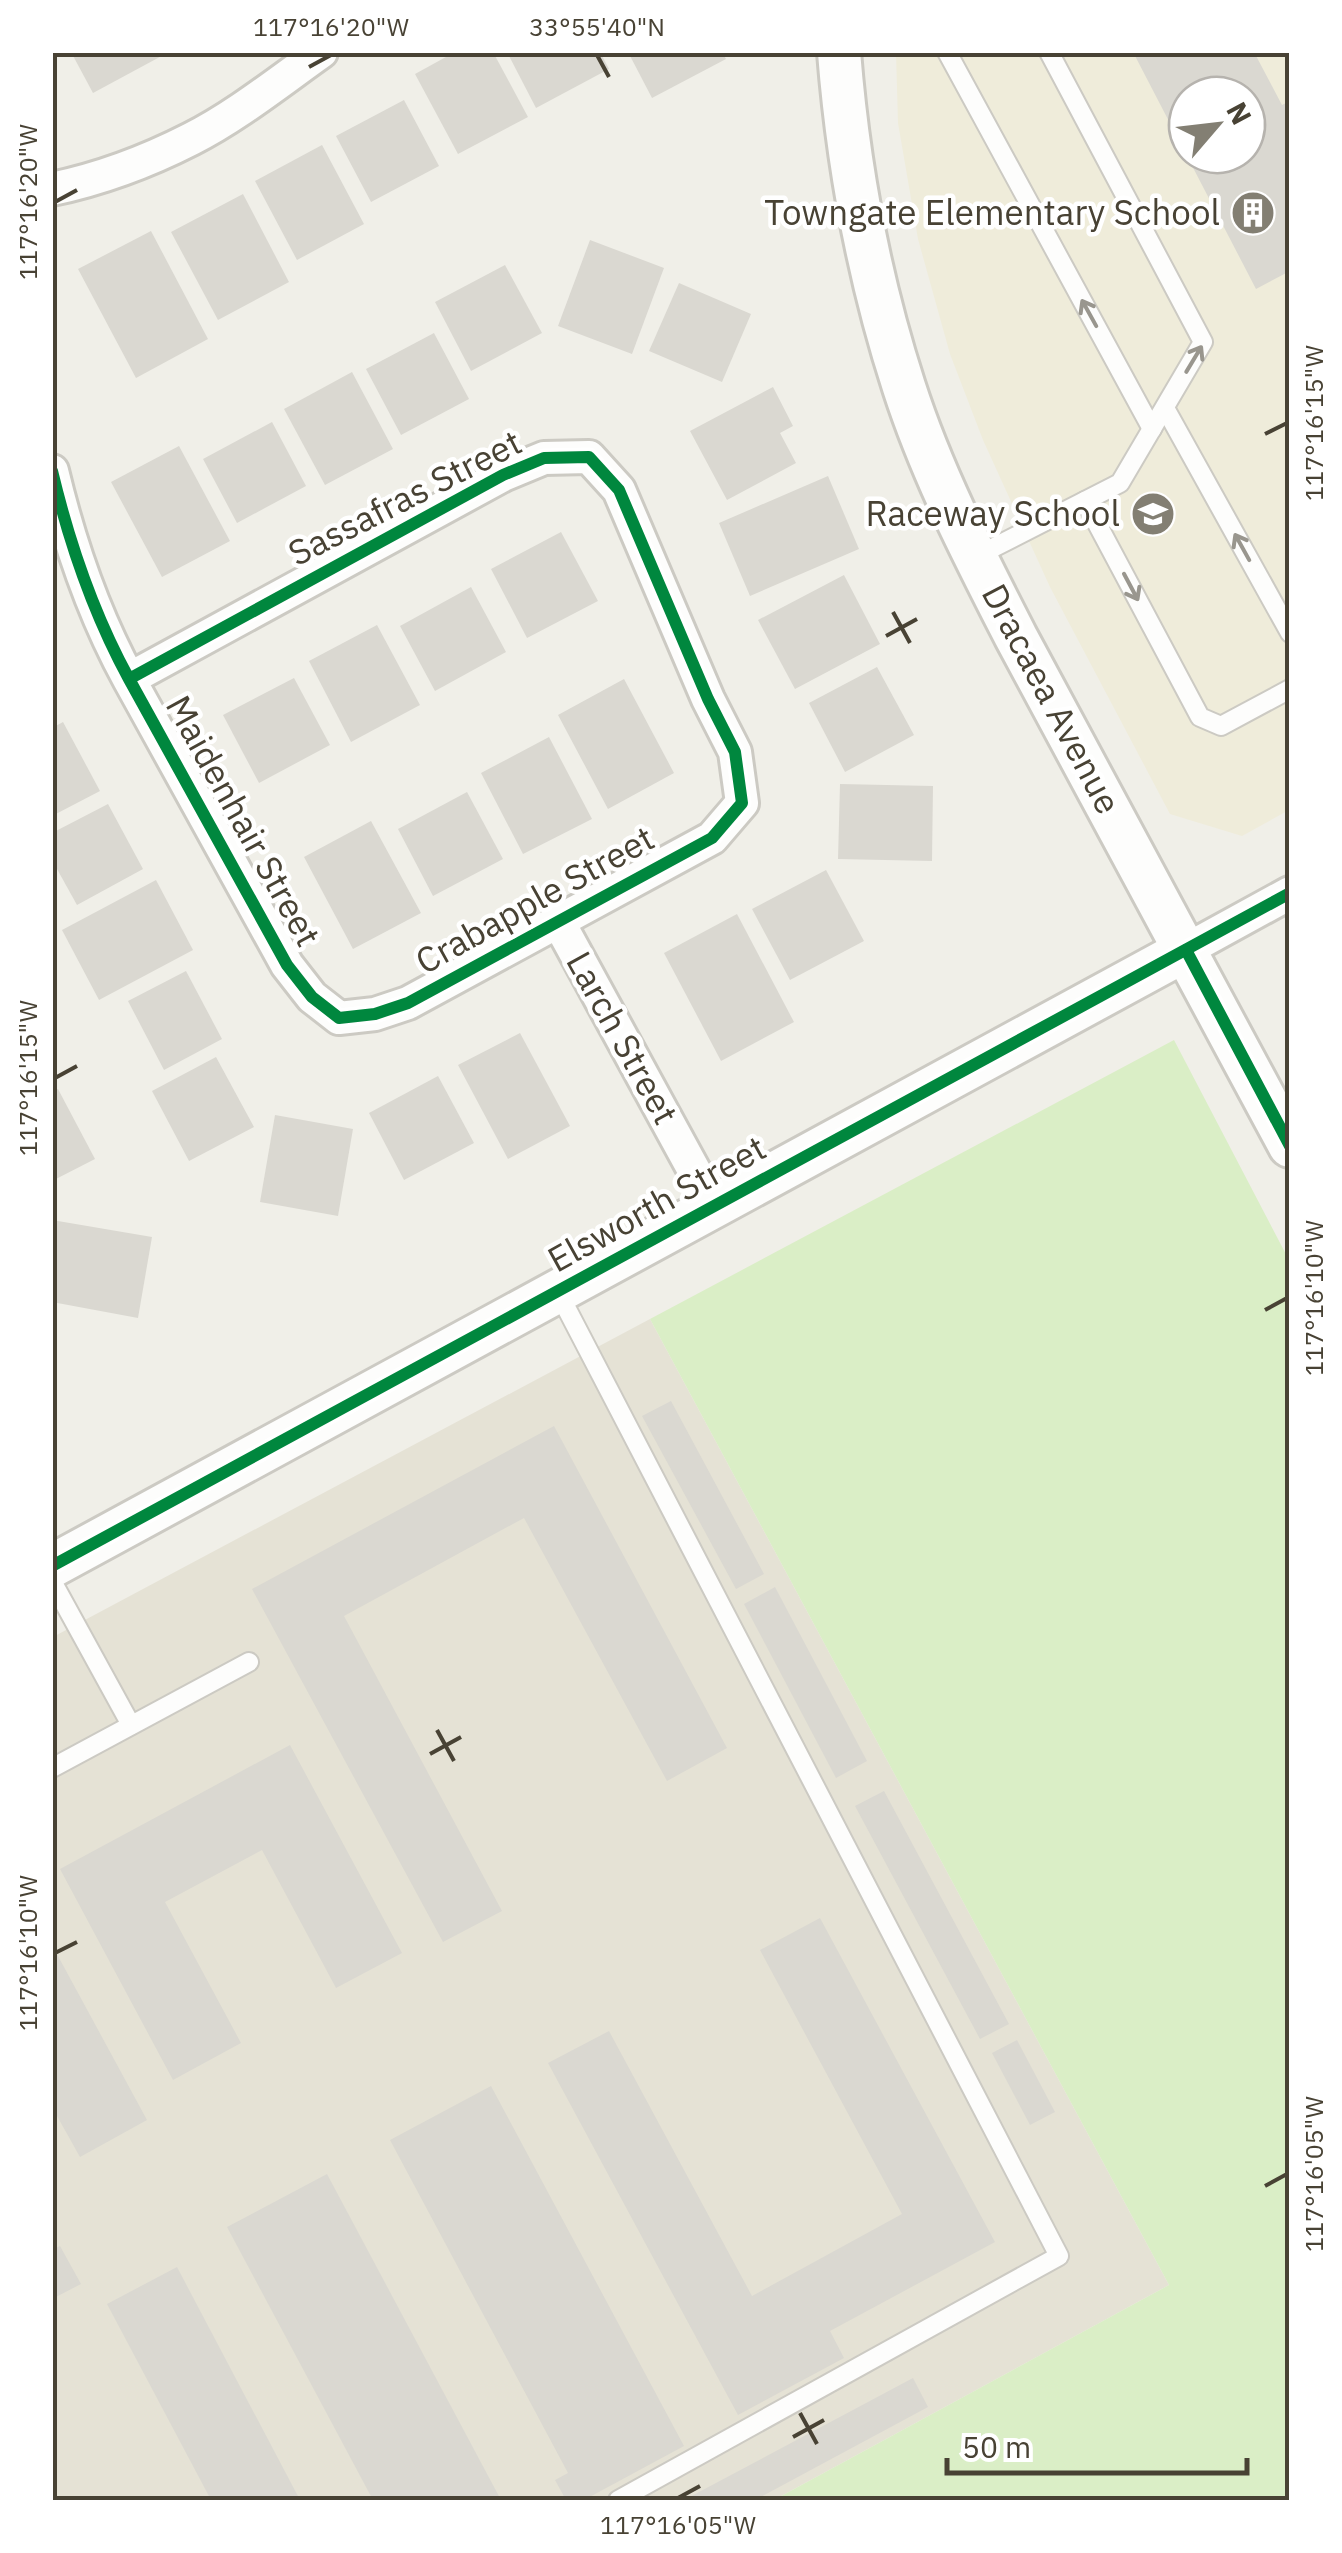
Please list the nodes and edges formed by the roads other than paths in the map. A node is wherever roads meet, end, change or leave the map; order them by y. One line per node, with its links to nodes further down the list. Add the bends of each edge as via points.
1 (320, 52): 5 (street, via 194,138)
2 (839, 52): 10 (street, Dracaea Avenue, via 850,161 875,287 905,390)
3 (947, 52): 7 (lane, one-way to 3)
4 (1049, 52): 6 (lane, one-way to 4, via 1203,342)
5 (52, 190)
6 (1165, 408): 7 (lane); 11 (lane, one-way to 6)
7 (1152, 429): 9 (lane, via 1120,483)
8 (52, 471): 12 (street, Maidenhair Street, via 108,640)
9 (1085, 501): 10 (lane); 13 (lane, one-way to 13, via 1200,718 1221,726)
10 (975, 557): 17 (street, Dracaea Avenue)
11 (1290, 632)
12 (129, 679): 14 (street, Sassafras Street, via 502,476 544,458 589,457 619,490 735,752); 18 (street, Maidenhair Street, via 287,965)
13 (1290, 689)
14 (742, 803): 16 (street, Crabapple Street, via 712,838)
15 (1290, 893): 17 (street, Elsworth Street)
16 (558, 921): 18 (street, Crabapple Street, via 408,1003); 20 (street, Larch Street)
17 (1186, 950): 19 (street, Dracaea Avenue); 20 (street, Elsworth Street)
18 (340, 1018)
19 (1290, 1146)
20 (714, 1206): 21 (street, Elsworth Street)
21 (558, 1292): 22 (street, Elsworth Street); 27 (lane, via 1059,2256)
22 (52, 1566)
23 (52, 1580): 25 (lane)
24 (250, 1662): 25 (lane)
25 (131, 1726): 26 (lane)
26 (52, 1768)
27 (618, 2500)

